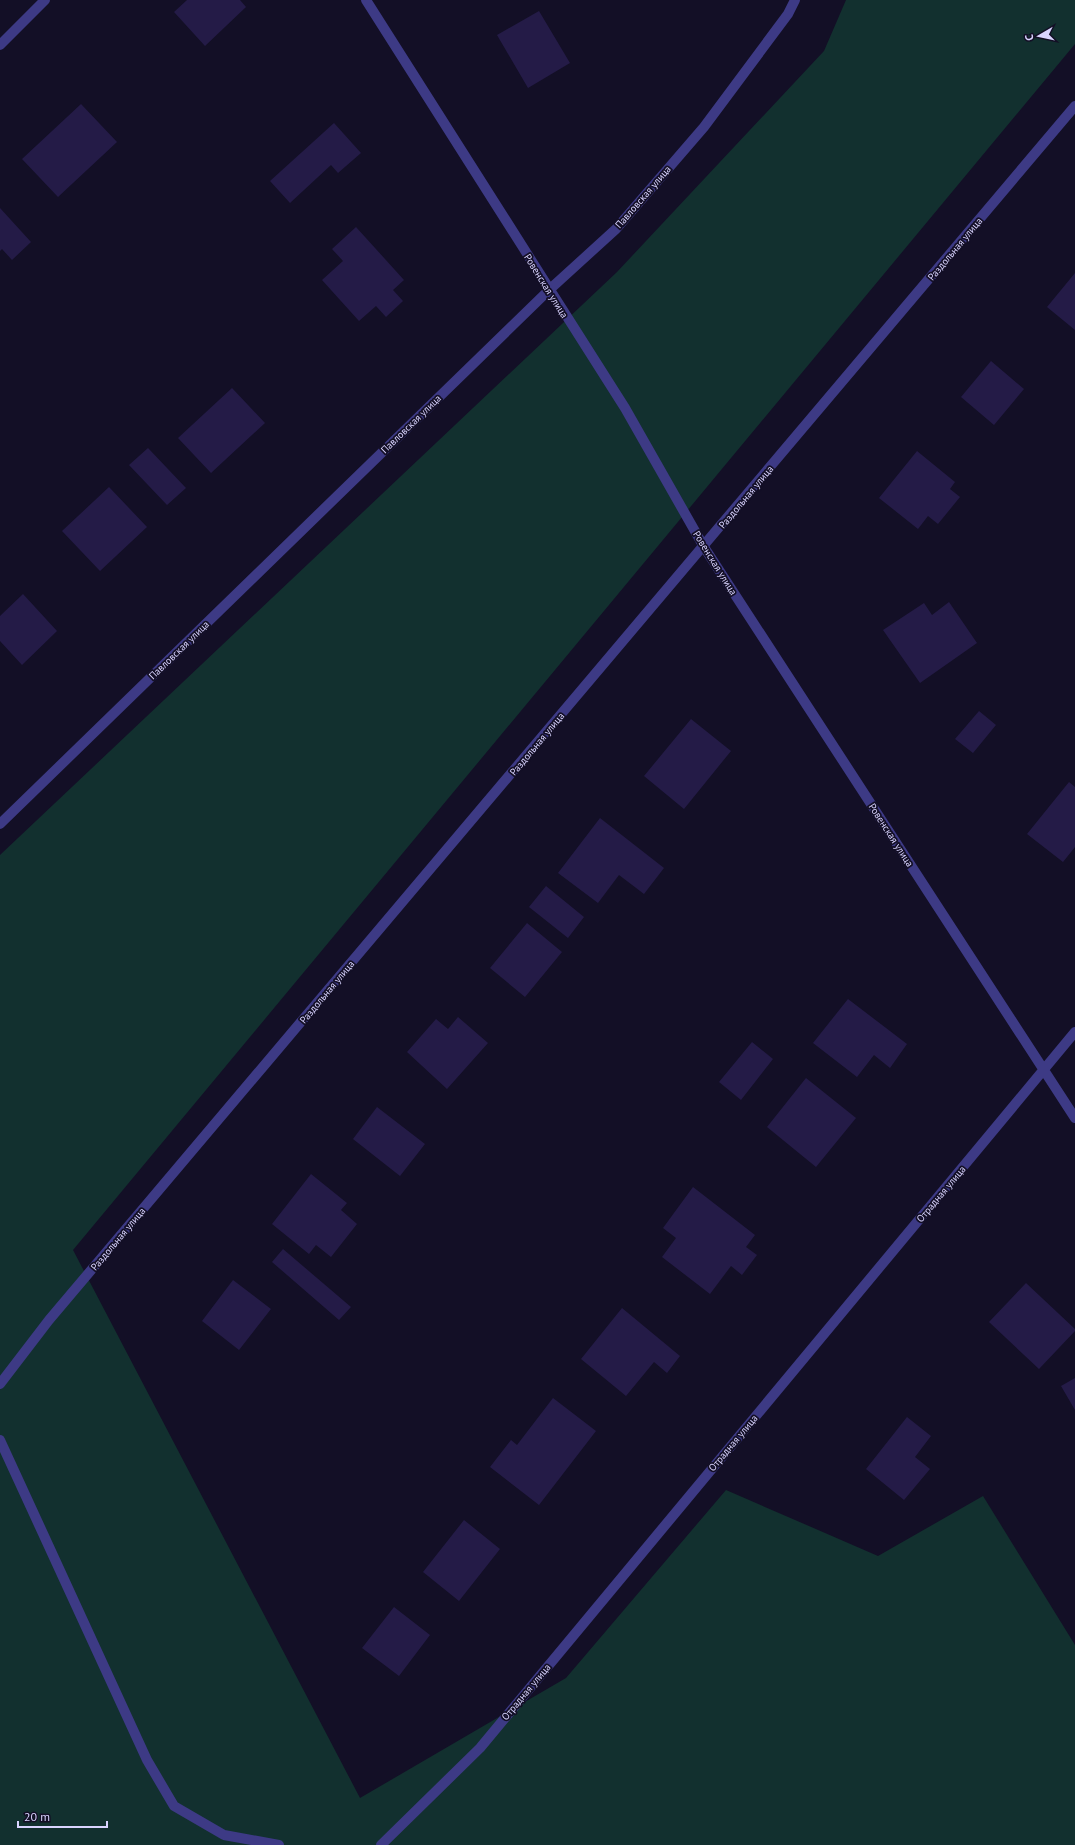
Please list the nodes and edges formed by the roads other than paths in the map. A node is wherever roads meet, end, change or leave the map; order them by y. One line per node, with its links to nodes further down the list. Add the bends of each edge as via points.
1 (45, 0): 4 (street)
2 (366, 0): 6 (street, Ровенская улица)
3 (795, 0): 6 (street, Павловская улица, via 788,14 704,127 616,229)
4 (0, 45)
5 (1075, 106): 7 (street, Раздольная улица)
6 (549, 290): 7 (street, Ровенская улица, via 624,408); 8 (street, Павловская улица)
7 (704, 547): 10 (street, Ровенская улица); 12 (street, Раздольная улица, via 54,1314)
8 (0, 824)
9 (1075, 1032): 10 (street, Отрадная улица)
10 (1044, 1070): 11 (street, Ровенская улица); 15 (street, Отрадная улица, via 480,1748)
11 (1075, 1118)
12 (0, 1384)
13 (0, 1440): 14 (street, via 147,1760 174,1806 224,1834)
14 (279, 1845)
15 (381, 1845)

